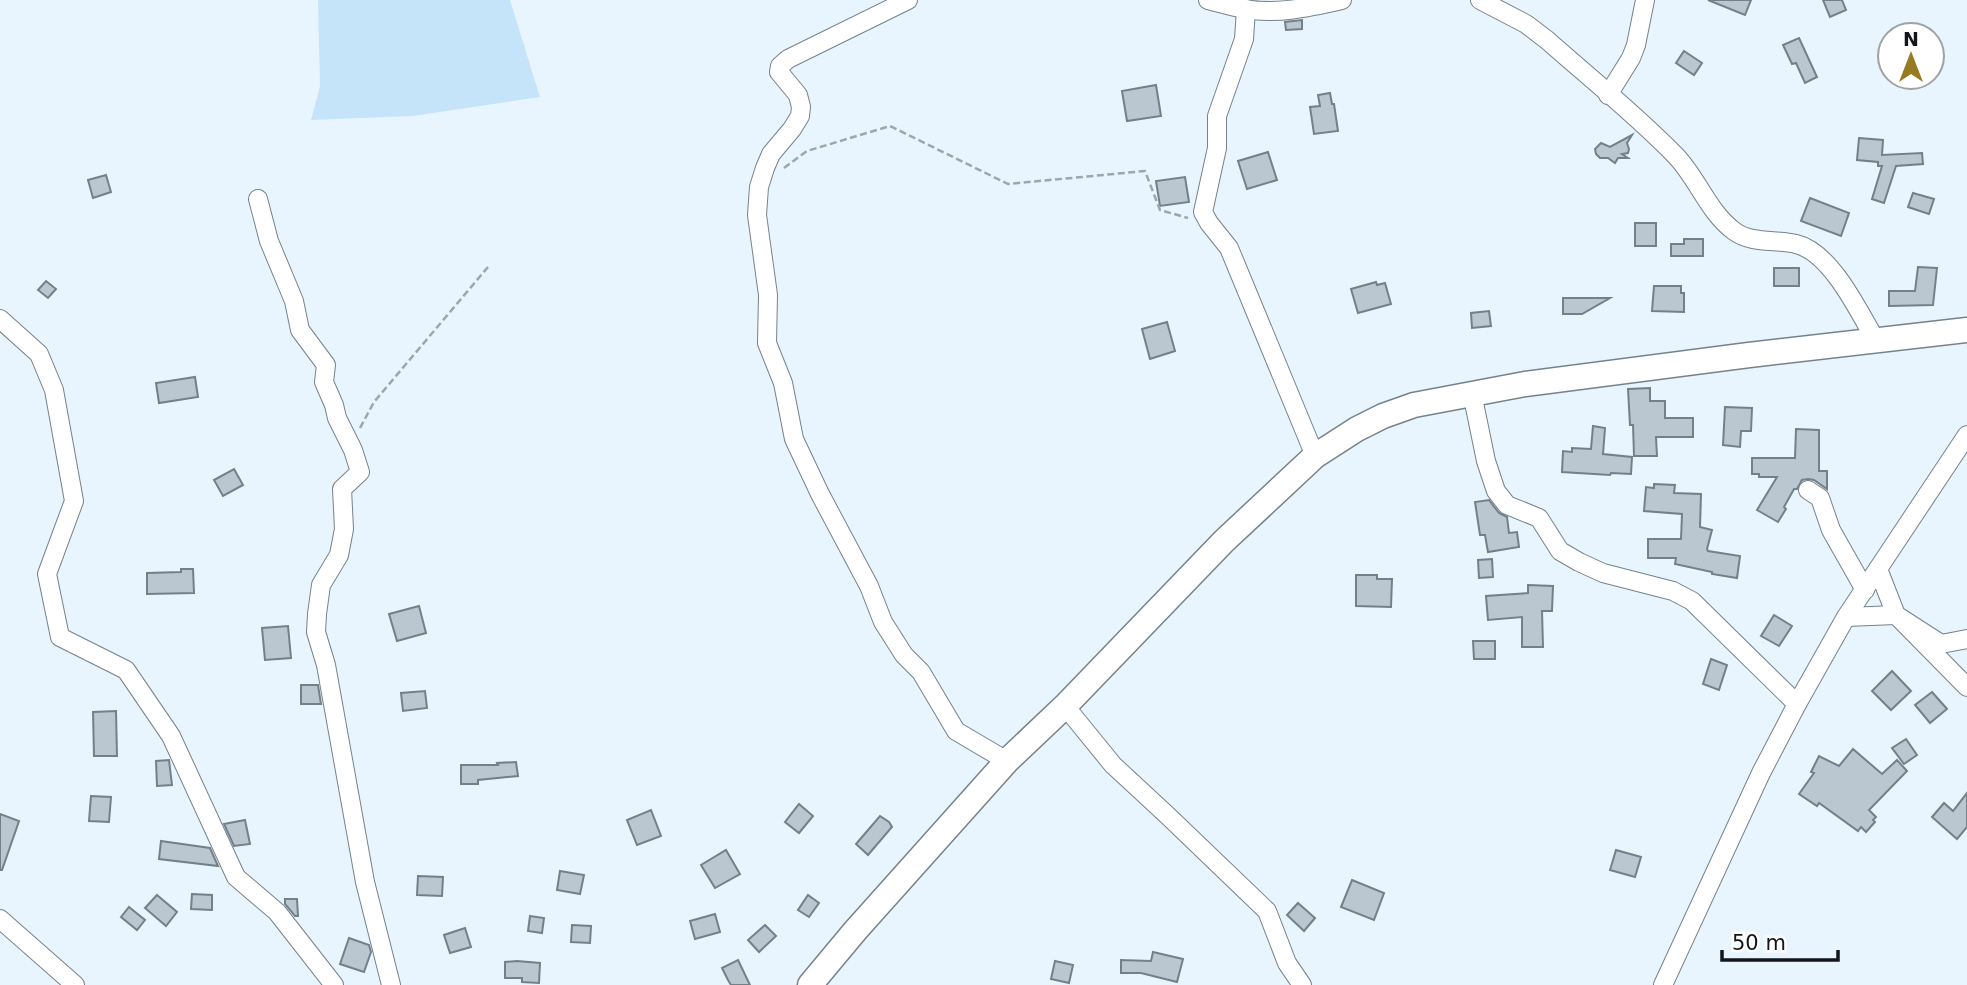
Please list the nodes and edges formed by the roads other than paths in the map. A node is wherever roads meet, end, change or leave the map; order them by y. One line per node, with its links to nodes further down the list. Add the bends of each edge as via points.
1 (908, 0): 24 (street, via 780,66 779,72 798,94 801,107 792,129 771,154 759,187 767,344 783,383 794,439 883,622 921,672 956,731)
2 (1208, 0): 6 (street)
3 (1342, 0): 6 (street, via 1276,11)
4 (1480, 0): 7 (street, via 1537,32)
5 (1644, 0): 7 (street, via 1636,45)
6 (1246, 9): 14 (street, via 1244,38 1217,116 1217,148 1203,212 1229,248)
7 (1608, 94): 11 (street, via 1677,156 1734,232 1752,239 1799,244 1818,256 1842,282)
8 (258, 199): 28 (street, via 300,330 326,365 324,382 360,472 342,489 344,528 339,555 321,585 316,632 365,882)
9 (0, 319): 27 (street, via 39,354 54,390 74,501 47,574 60,637 126,670 170,736 236,877 277,912)
10 (1967, 330): 11 (street)
11 (1876, 341): 12 (street, via 1596,373)
12 (1472, 393): 14 (street, via 1383,416); 22 (street, via 1486,461 1496,491 1507,505 1539,518 1560,551 1579,562 1692,601)
13 (1967, 435): 16 (street)
14 (1315, 456): 23 (street, via 1224,541)
15 (1808, 490): 17 (street, via 1820,498 1831,530)
16 (1878, 569): 17 (street); 18 (street)
17 (1865, 590): 19 (street)
18 (1896, 615): 19 (street); 20 (street, via 1941,644); 21 (street)
19 (1846, 617): 22 (street)
20 (1967, 639)
21 (1967, 687)
22 (1797, 704): 31 (street)
23 (1065, 706): 24 (street); 30 (street, via 1113,765 1267,911 1287,963)
24 (1007, 761): 29 (street)
25 (0, 919): 26 (street)
26 (75, 985)
27 (334, 985)
28 (391, 985)
29 (810, 985)
30 (1302, 985)
31 (1663, 985)

